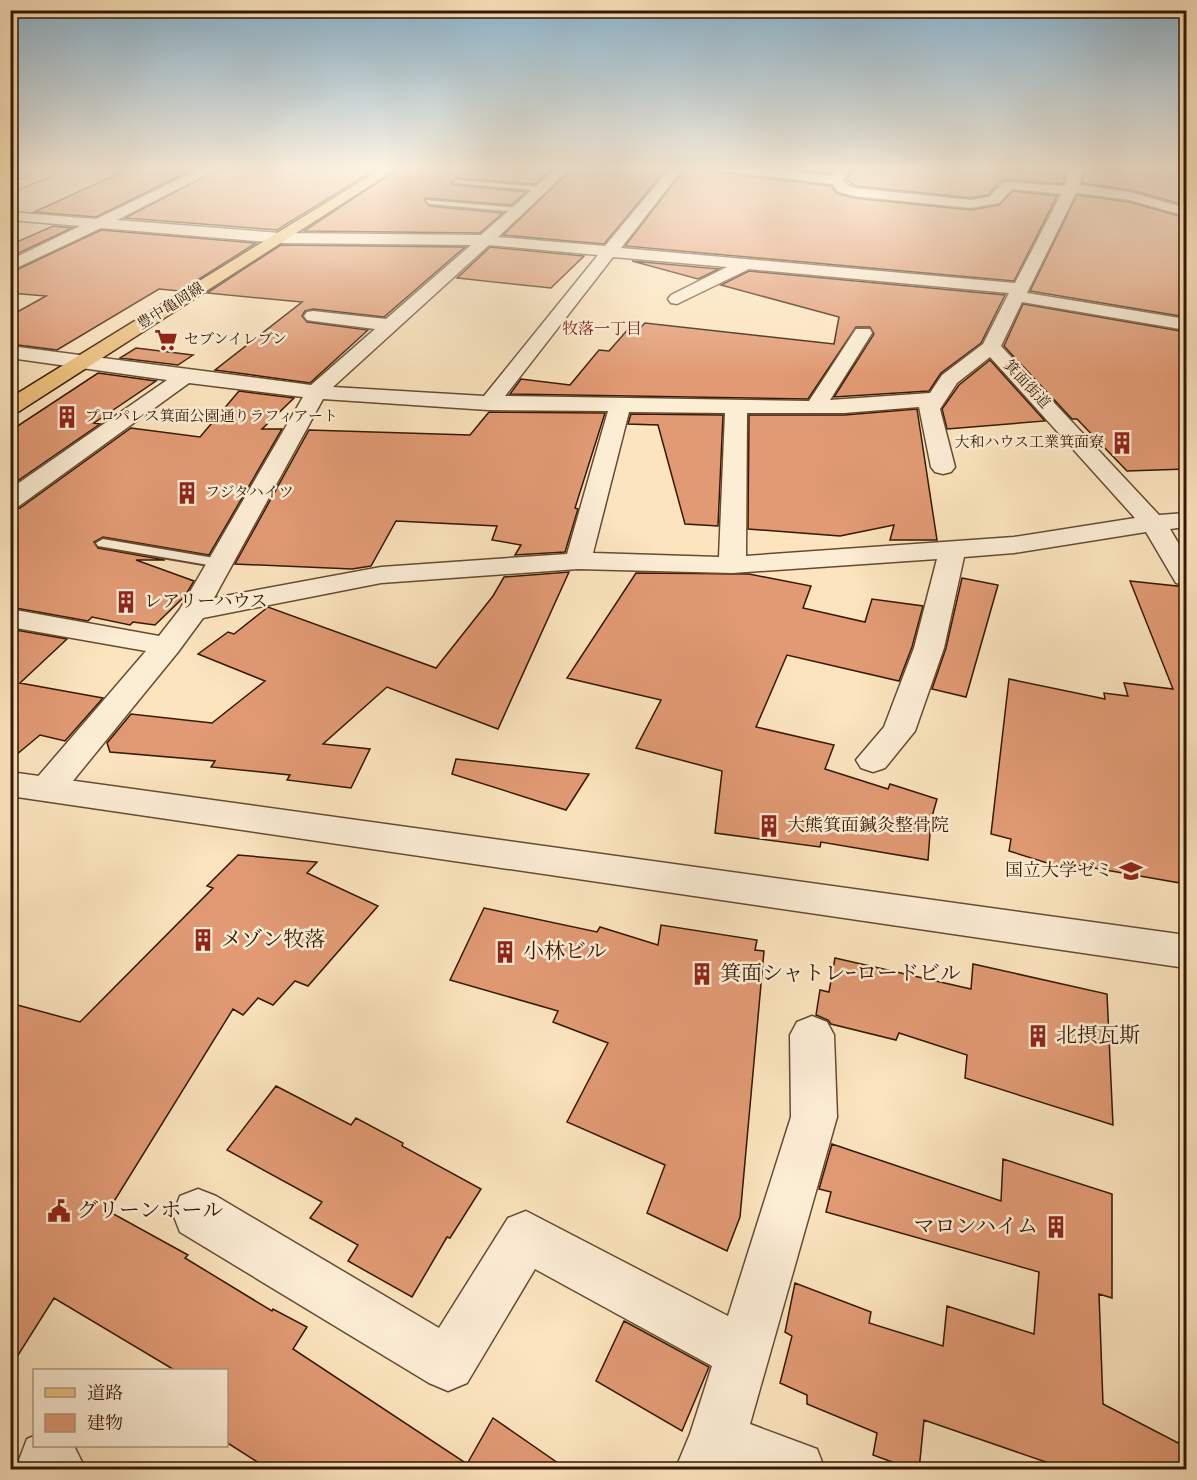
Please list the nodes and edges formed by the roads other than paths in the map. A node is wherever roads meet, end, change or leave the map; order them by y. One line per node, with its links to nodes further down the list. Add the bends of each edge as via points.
1 (73, 236): 11 (street)
2 (253, 236): 7 (street)
3 (283, 236): 7 (main road, 豊中亀岡線)
4 (489, 236): 8 (street)
5 (622, 236): 9 (street)
6 (1047, 236): 12 (street, 箕面街道)
7 (280, 238): 8 (street); 20 (main road, 豊中亀岡線)
8 (485, 240): 9 (street); 15 (street)
9 (610, 251): 10 (street); 24 (street)
10 (746, 264): 12 (street); 13 (street)
11 (10, 266)
12 (1018, 292): 16 (street); 18 (street, 箕面街道)
13 (677, 299)
14 (313, 316): 15 (street)
15 (391, 325): 22 (street)
16 (1186, 325)
17 (863, 333): 26 (street)
18 (991, 347): 23 (street, via 949,379); 32 (street, 箕面街道)
19 (10, 352): 20 (street)
20 (85, 361): 21 (street); 27 (main road, 豊中亀岡線)
21 (184, 377): 22 (street); 30 (street)
22 (316, 392): 24 (street); 36 (street)
23 (937, 399): 26 (street, via 893,405); 29 (street, via 929,409)
24 (489, 404): 25 (street)
25 (620, 406): 28 (street); 35 (street)
26 (816, 406): 28 (street)
27 (10, 407)
28 (736, 407): 37 (street)
29 (943, 467)
30 (10, 501)
31 (1186, 520): 32 (street)
32 (1153, 523): 34 (street, via 1014,545); 38 (street, 箕面街道)
33 (103, 543): 36 (lane)
34 (952, 550): 37 (street); 42 (street, via 929,648 899,731)
35 (578, 561): 37 (street); 39 (street, via 381,575)
36 (220, 563): 39 (street)
37 (732, 566)
38 (1186, 577)
39 (193, 611): 41 (street)
40 (10, 618): 41 (street)
41 (167, 646): 44 (street)
42 (873, 760)
43 (10, 784): 44 (street)
44 (47, 789): 45 (street)
45 (1186, 952)
46 (812, 1035): 48 (street, via 814,1117)
47 (198, 1214): 48 (street, via 448,1365 526,1236)
48 (743, 1353): 49 (street)
49 (710, 1455): 50 (street)
50 (796, 1470)

